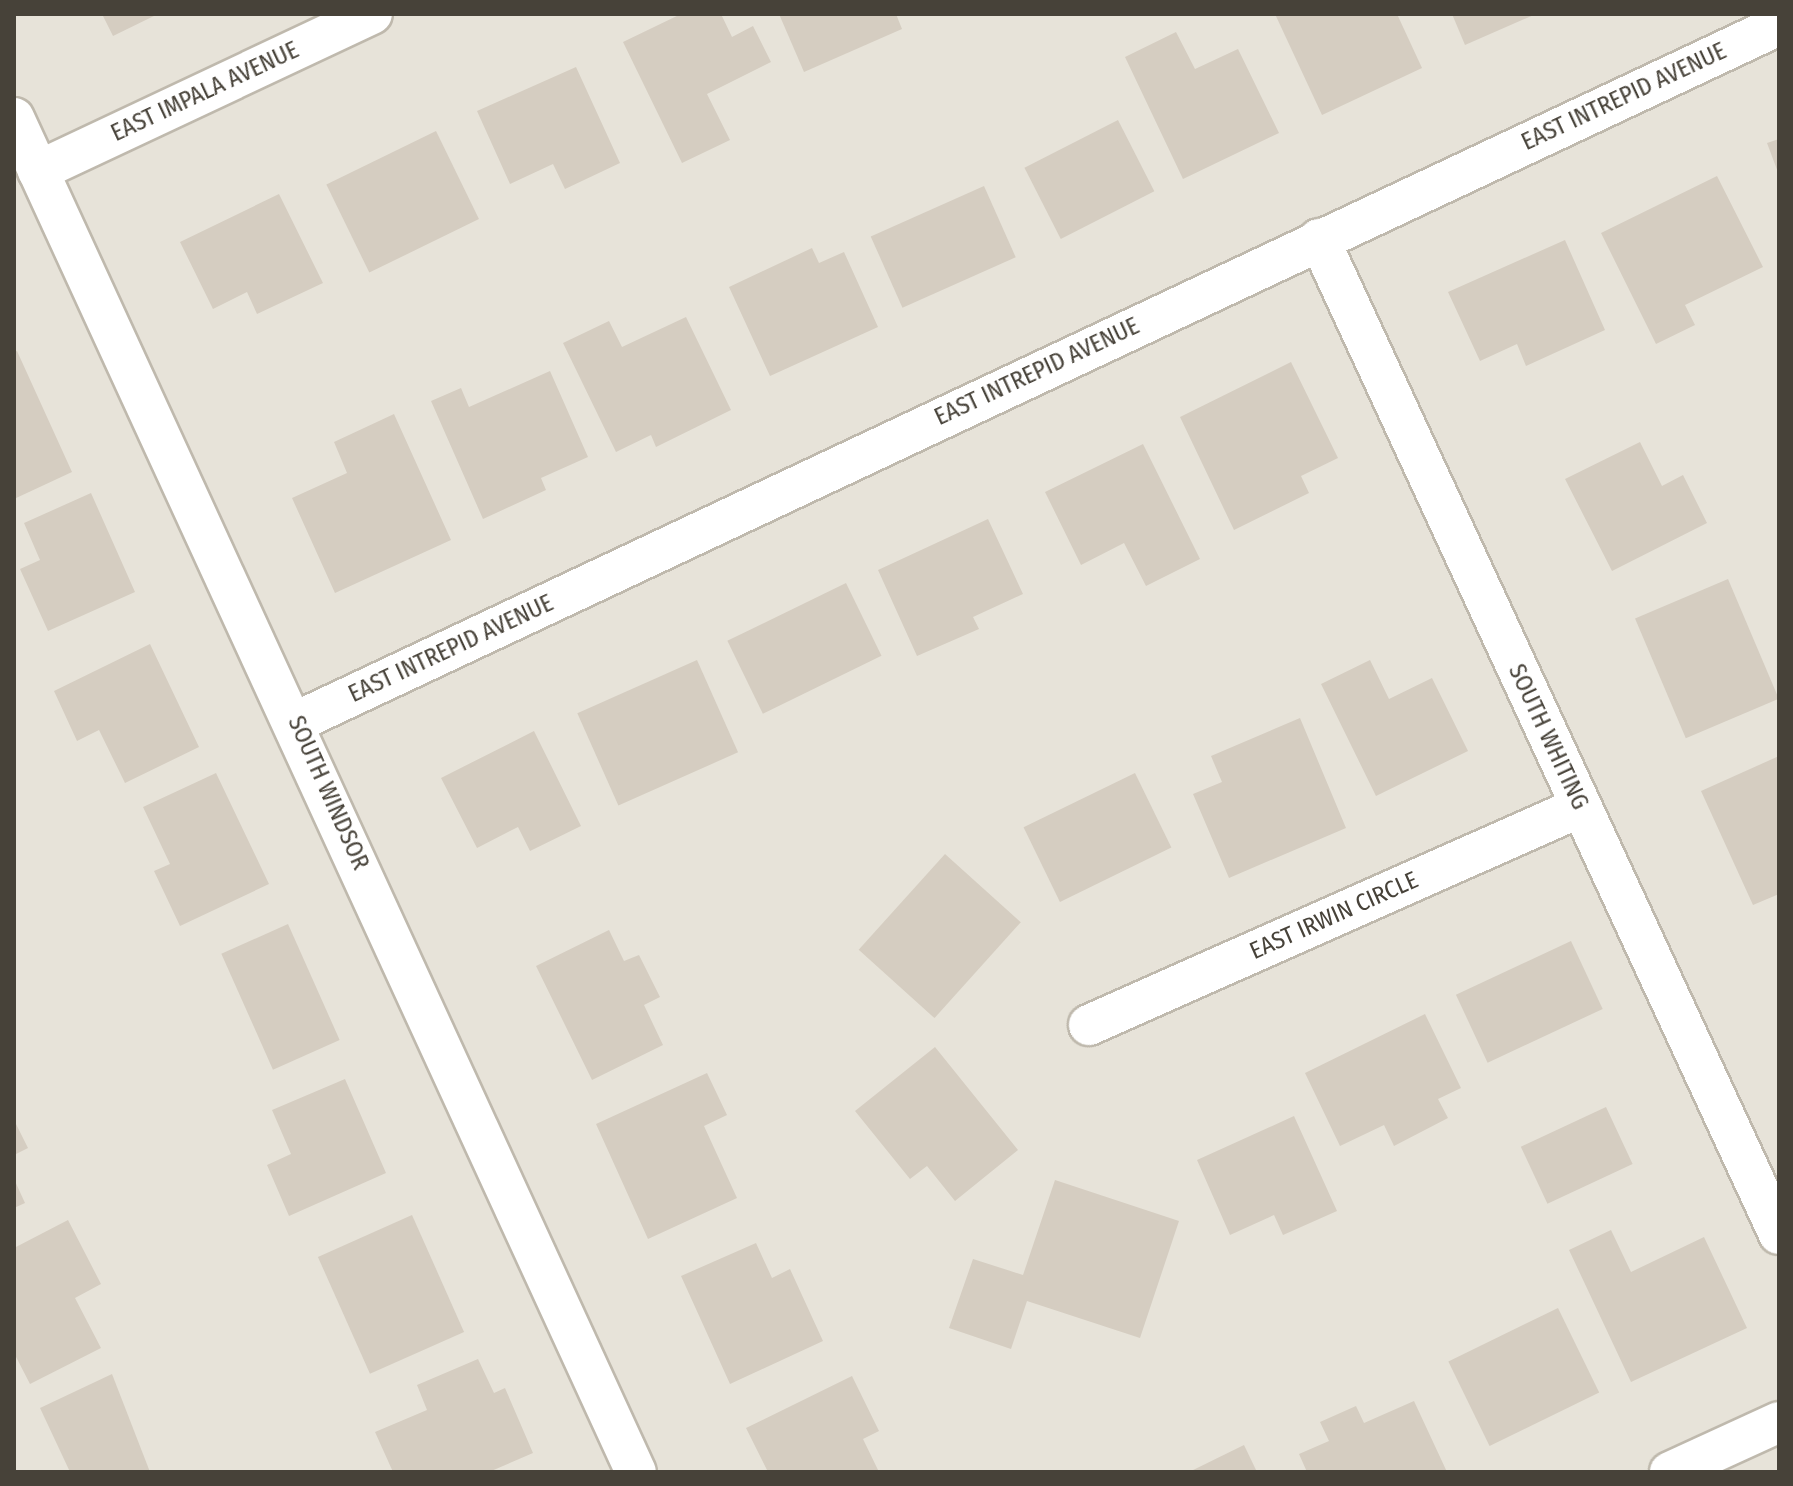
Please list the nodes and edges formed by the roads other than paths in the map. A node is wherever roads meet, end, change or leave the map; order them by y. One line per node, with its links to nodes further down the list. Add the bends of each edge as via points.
1 (372, 14): 4 (street, EAST IMPALA AVENUE)
2 (1779, 25): 5 (street, EAST INTREPID AVENUE)
3 (14, 118): 4 (street, SOUTH WINDSOR)
4 (38, 171): 6 (street, SOUTH WINDSOR)
5 (1319, 239): 6 (street, EAST INTREPID AVENUE); 7 (street, SOUTH WHITING)
6 (296, 722): 11 (street, SOUTH WINDSOR)
7 (1580, 807): 8 (street, EAST IRWIN CIRCLE); 9 (street, SOUTH WHITING)
8 (1089, 1025)
9 (1779, 1234)
10 (1779, 1422): 12 (street)
11 (636, 1472)
12 (1670, 1472)

